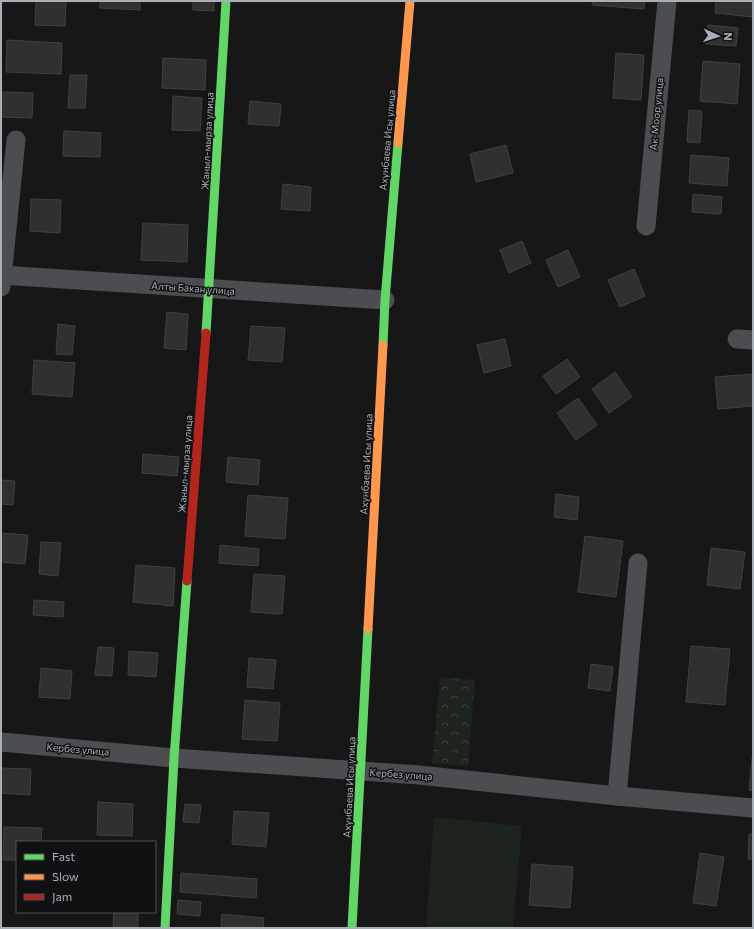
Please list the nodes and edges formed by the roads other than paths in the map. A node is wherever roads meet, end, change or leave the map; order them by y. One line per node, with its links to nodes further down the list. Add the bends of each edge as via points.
1 (226, 1): 7 (street, Жаныл-мырза улица)
2 (410, 1): 8 (street, Ахунбаева Исы улица)
3 (667, 1): 5 (street, Ак-Моор улица)
4 (16, 140): 6 (street)
5 (646, 226)
6 (1, 279): 7 (street, Алты Бакан улица)
7 (209, 289): 8 (street, Алты Бакан улица); 11 (street, Жаныл-мырза улица)
8 (385, 300): 12 (street, Ахунбаева Исы улица)
9 (638, 563): 13 (street)
10 (1, 742): 11 (street, Кербез улица)
11 (174, 758): 12 (street, Кербез улица); 15 (street, Жаныл-мырза улица)
12 (361, 772): 13 (street, Кербез улица, via 419,775); 16 (street, Ахунбаева Исы улица)
13 (617, 796): 14 (street, Кербез улица)
14 (753, 808)
15 (165, 928)
16 (352, 928)

